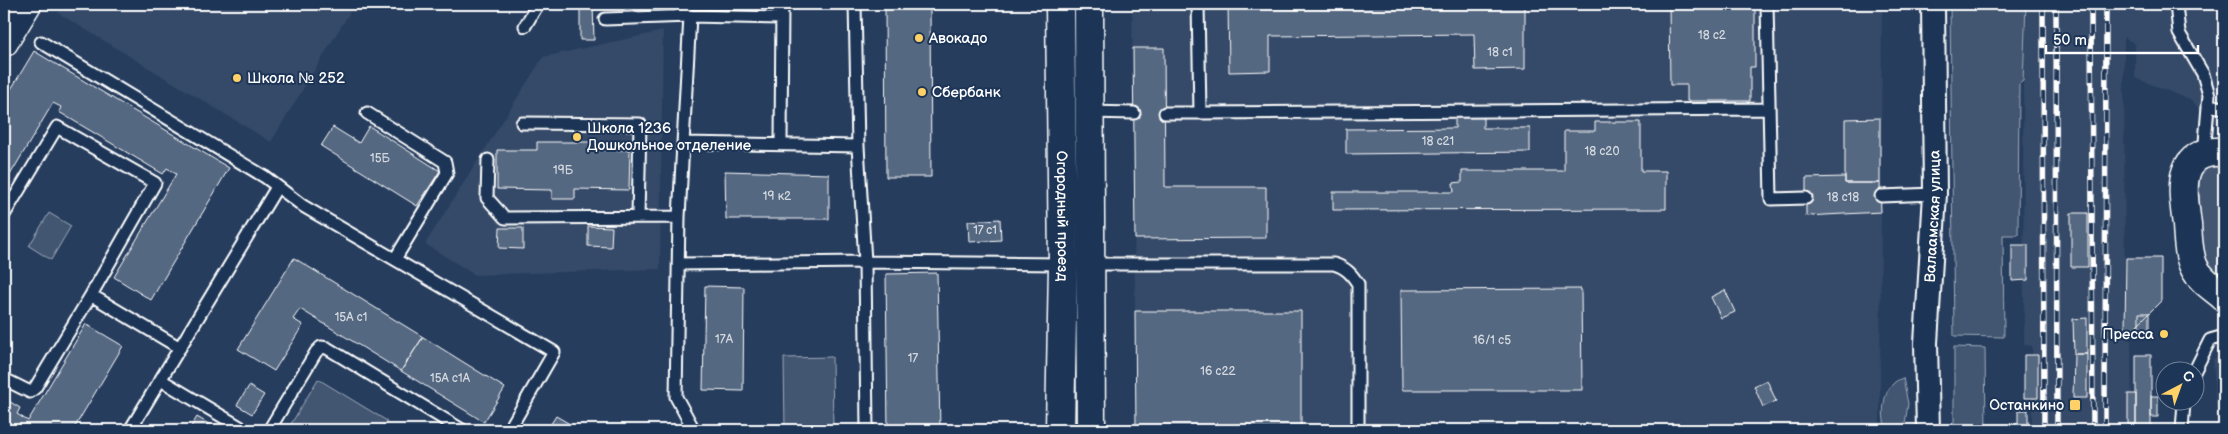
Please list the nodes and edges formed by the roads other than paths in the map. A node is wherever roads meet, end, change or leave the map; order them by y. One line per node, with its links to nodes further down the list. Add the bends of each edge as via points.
1 (27, 4): 17 (main road)
2 (538, 4): 16 (lane)
3 (676, 4): 13 (lane)
4 (690, 4): 13 (lane)
5 (782, 4): 14 (lane)
6 (855, 4): 30 (lane)
7 (1060, 4): 43 (main road, Огородный проезд)
8 (1089, 4): 23 (main road, Огородный проезд)
9 (1198, 4): 26 (lane)
10 (1767, 4): 21 (lane)
11 (1933, 4): 34 (street, Валаамская улица)
12 (2176, 4): 19 (lane, via 2179,33 2203,74 2209,95)
13 (690, 16): 14 (lane); 15 (lane); 28 (lane)
14 (782, 18): 29 (lane)
15 (604, 19)
16 (526, 26)
17 (4, 42)
18 (40, 42): 33 (lane, via 134,105 265,177)
19 (2208, 105): 20 (lane); 31 (lane)
20 (2224, 108)
21 (1768, 109): 26 (lane); 36 (lane, via 1771,199)
22 (367, 112): 40 (lane, via 445,162 447,167 447,173)
23 (1089, 112): 24 (lane); 44 (main road, Огородный проезд)
24 (1134, 113)
25 (1164, 113): 26 (lane)
26 (1200, 113)
27 (522, 123): 38 (lane, via 640,124)
28 (683, 143): 29 (lane); 39 (lane)
29 (781, 144): 30 (lane)
30 (858, 146): 41 (lane)
31 (2214, 153): 45 (main road, via 2191,163 2184,174 2182,187 2190,255 2195,269)
32 (488, 160): 38 (lane, via 487,198 505,218)
33 (277, 187): 40 (lane, via 303,206); 48 (lane)
34 (1934, 194): 35 (lane); 63 (street, Валаамская улица, via 1926,343)
35 (1880, 196)
36 (1806, 198)
37 (4, 215): 46 (lane, via 57,127 109,148 155,183)
38 (638, 217): 39 (lane)
39 (679, 217): 42 (lane)
40 (395, 259): 57 (lane, via 554,352)
41 (865, 262): 42 (lane); 43 (lane); 59 (lane)
42 (679, 264): 58 (lane, via 676,397)
43 (1063, 264): 60 (main road, Огородный проезд)
44 (1090, 264): 61 (main road, Огородный проезд); 62 (lane, via 1334,264 1343,267 1358,284)
45 (2220, 291)
46 (91, 295): 48 (lane); 50 (lane, via 35,388 30,392 24,391)
47 (2224, 336): 49 (lane, via 2210,340)
48 (180, 348): 51 (lane)
49 (2199, 362)
50 (4, 379)
51 (160, 380): 53 (lane); 54 (lane)
52 (2183, 412): 64 (lane)
53 (130, 430)
54 (245, 430)
55 (269, 430): 56 (lane, via 321,347)
56 (462, 430)
57 (509, 430)
58 (694, 430)
59 (867, 430)
60 (1060, 430)
61 (1091, 430)
62 (1358, 430)
63 (1928, 430)
64 (2182, 430)

